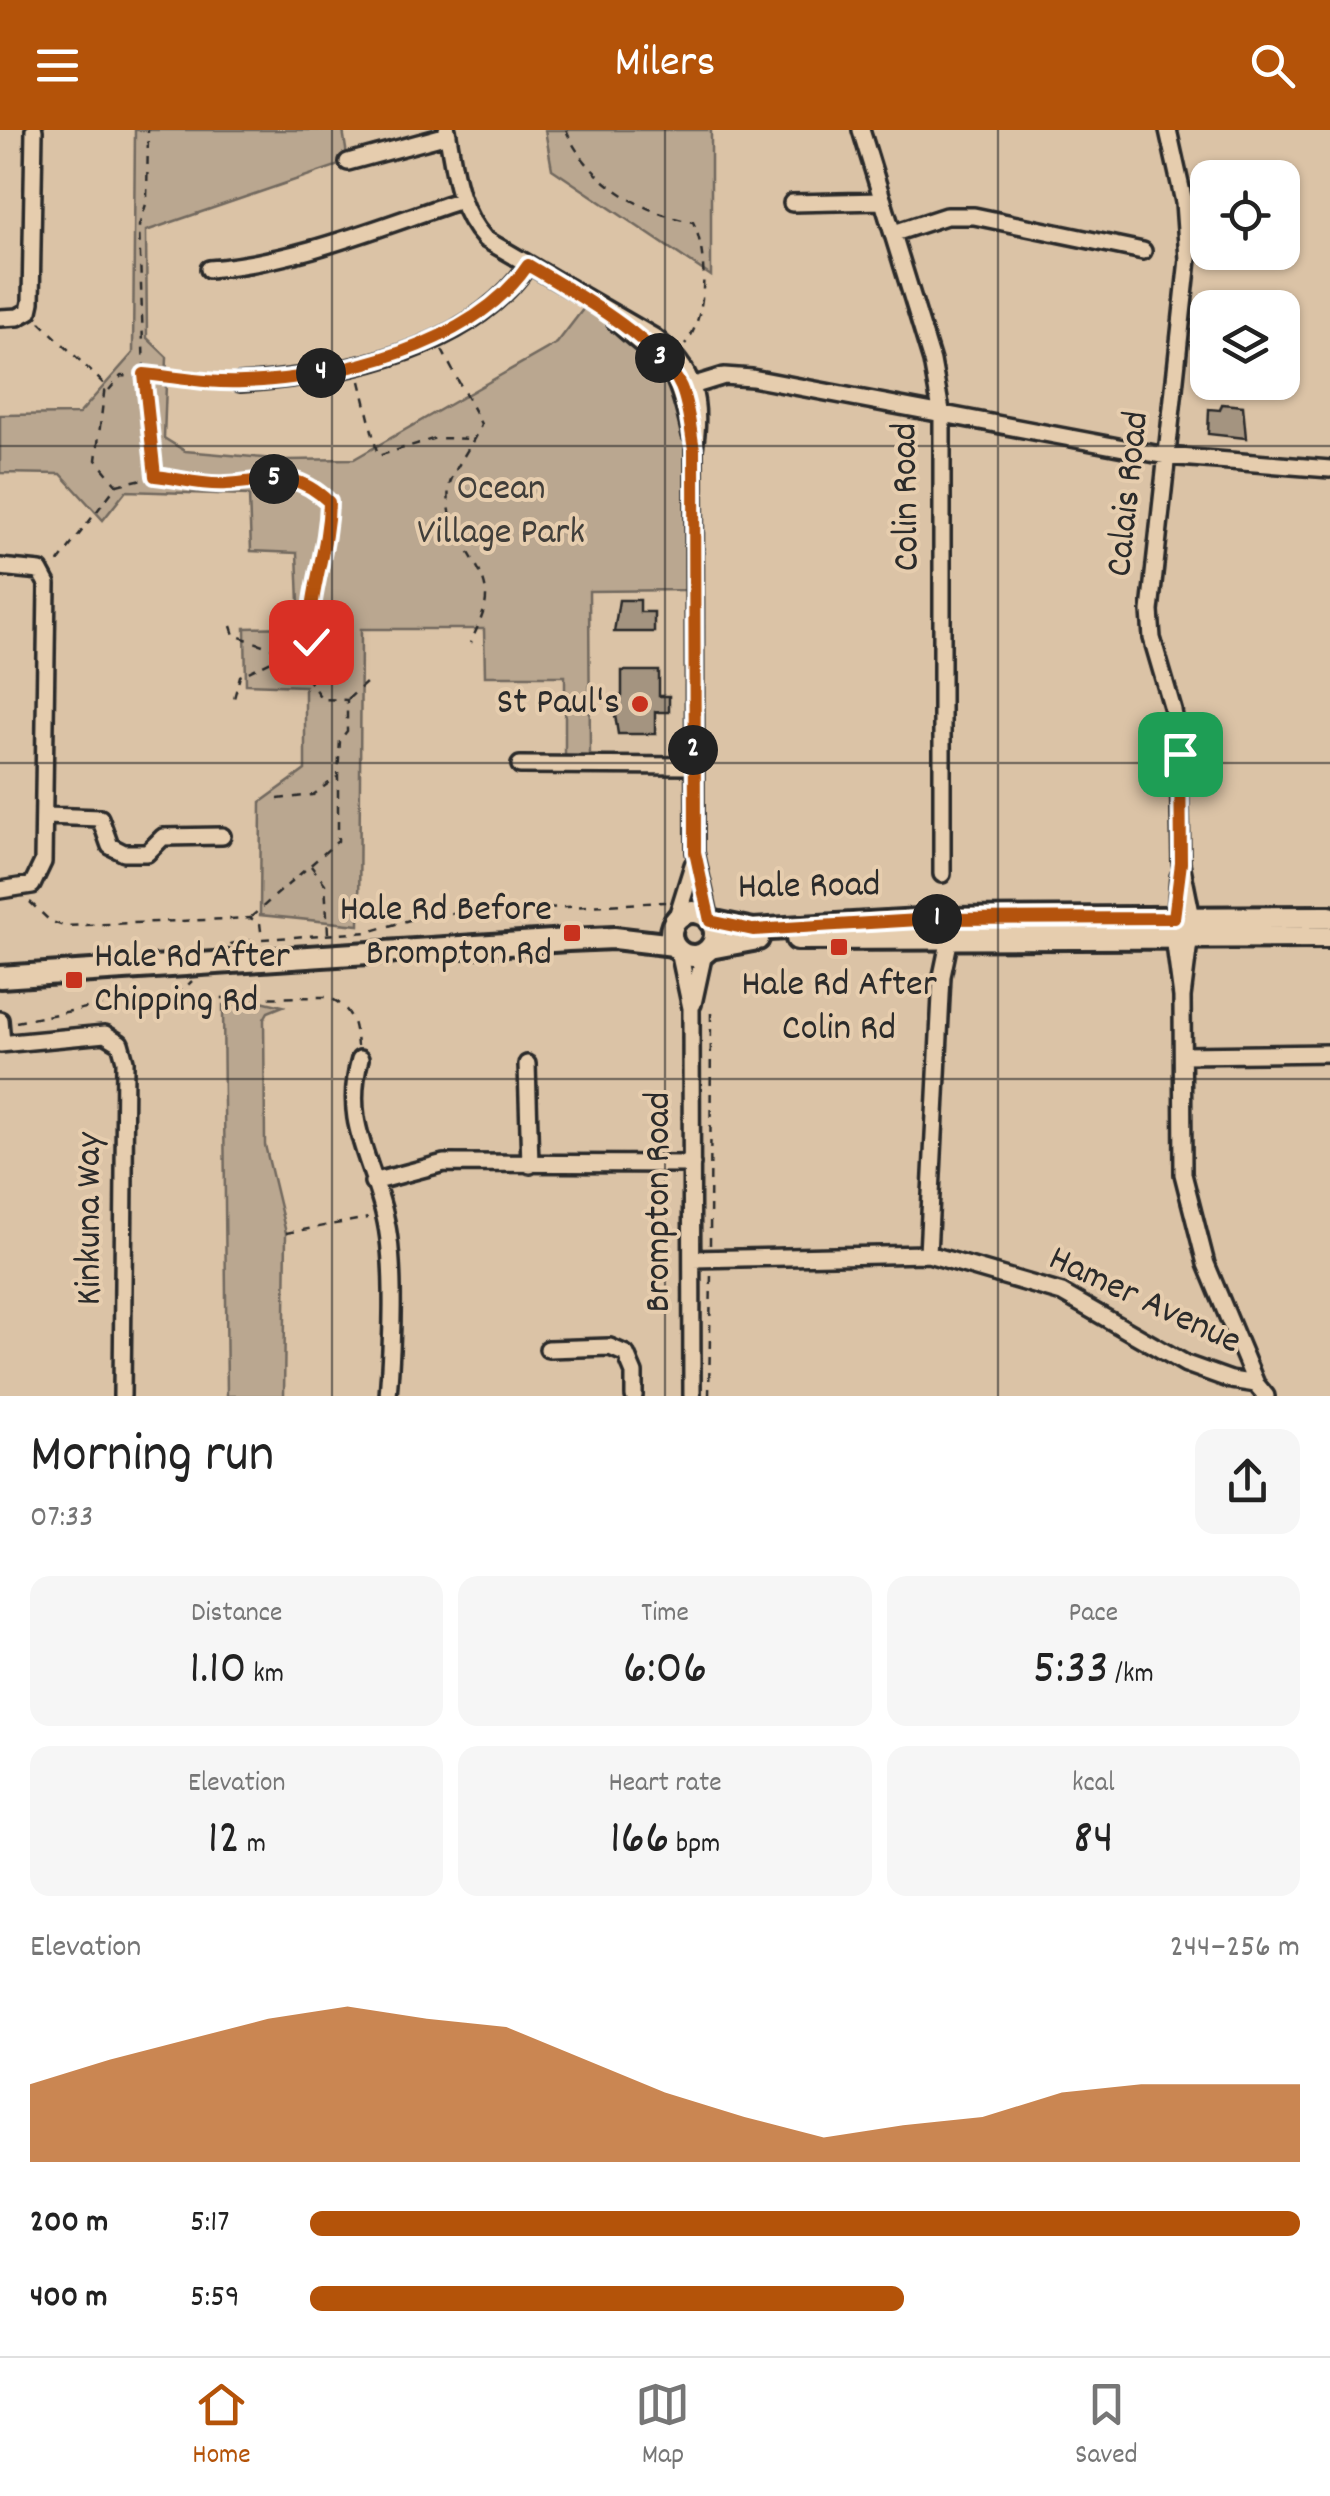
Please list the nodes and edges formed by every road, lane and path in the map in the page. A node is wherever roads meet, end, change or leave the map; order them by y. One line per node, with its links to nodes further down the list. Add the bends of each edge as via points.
1 (34, 130): 16 (street)
2 (148, 130): 21 (path, via 139,226)
3 (566, 130): 19 (path, via 576,153 602,179 662,217 692,222 702,241 696,331)
4 (861, 130): 9 (street, Colin Road)
5 (1168, 130): 27 (street, Calais Road, via 1188,259)
6 (447, 133): 7 (street); 8 (street)
7 (348, 162)
8 (461, 200): 13 (street, via 485,239); 14 (street, via 338,242 249,266)
9 (883, 201): 10 (street); 11 (street, Colin Road)
10 (792, 203)
11 (894, 233): 12 (street, via 946,216 974,216); 25 (street, Colin Road)
12 (1143, 251)
13 (528, 265): 15 (street); 18 (street, via 501,298)
14 (209, 268)
15 (604, 311): 19 (street); 23 (street)
16 (28, 312): 17 (street); 24 (path)
17 (0, 318)
18 (436, 338): 20 (street); 26 (path, via 481,424)
19 (676, 354): 23 (street)
20 (356, 364): 22 (street); 26 (path, via 378,456 436,438)
21 (144, 374): 22 (path); 24 (path, via 120,376); 29 (path)
22 (240, 383)
23 (688, 387): 25 (street, via 724,376 752,378); 40 (street, via 694,449)
24 (108, 391): 30 (path, via 96,460)
25 (942, 416): 27 (street); 47 (street, Colin Road)
26 (476, 439): 34 (path, via 450,482 448,500 450,520 486,596)
27 (1166, 456): 28 (street); 55 (street, Calais Road, via 1150,611 1180,754)
28 (1330, 469)
29 (155, 476): 30 (path); 35 (path, via 226,484 282,479 311,485 329,502 328,538 310,596 311,642)
30 (117, 485): 32 (path, via 54,568)
31 (0, 566): 32 (street)
32 (40, 571): 43 (street, via 47,584)
33 (231, 626): 35 (path, via 234,635)
34 (472, 643)
35 (289, 654): 37 (path, via 322,700); 38 (path, via 240,676)
36 (368, 682): 37 (path)
37 (347, 700): 41 (path)
38 (234, 702)
39 (520, 765): 40 (street)
40 (692, 766): 45 (street)
41 (338, 776): 42 (path, via 313,795); 46 (path, via 338,841)
42 (278, 798)
43 (46, 816): 44 (street, via 97,816 112,849 124,853 146,853 163,837); 48 (street, via 36,881)
44 (222, 836)
45 (695, 852): 50 (street, via 686,899); 53 (street)
46 (311, 866): 52 (path); 56 (path, via 324,884)
47 (942, 874)
48 (0, 890)
49 (25, 897): 52 (path, via 63,926)
50 (676, 913): 53 (main road, via 697,912); 56 (path, via 430,914 368,932); 58 (main road); 61 (main road)
51 (1330, 917): 55 (main road, Hale Road)
52 (250, 918): 59 (path, via 260,923)
53 (710, 920): 54 (main road, Hale Road, via 753,930); 62 (main road, via 715,934)
54 (944, 928): 55 (main road, Hale Road); 62 (main road, Hale Road, via 760,939); 79 (street)
55 (1182, 928): 57 (main road, Hale Road); 71 (street, Calais Road)
56 (328, 935): 59 (path)
57 (1330, 937)
58 (614, 938): 61 (main road); 64 (main road)
59 (262, 939): 60 (path)
60 (224, 946)
61 (676, 948): 62 (main road, via 696,956); 66 (street, Brompton Road)
62 (707, 950): 66 (street, Brompton Road)
63 (200, 974): 65 (path)
64 (0, 977)
65 (174, 998): 68 (path, via 131,998); 72 (path, via 328,998 343,1004 356,1023)
66 (692, 1008): 74 (street, Brompton Road)
67 (712, 1008): 81 (path)
68 (0, 1022): 69 (street)
69 (1, 1044): 84 (street, Kinkuna Way, via 106,1034 120,1043)
70 (1330, 1053): 71 (street)
71 (1183, 1055): 83 (street, Calais Road, via 1184,1174 1206,1264)
72 (360, 1059): 76 (street, via 353,1085 355,1128)
73 (527, 1064): 75 (street)
74 (692, 1164): 75 (street); 80 (street, Brompton Road)
75 (530, 1165): 76 (street, via 444,1163)
76 (374, 1182): 77 (street)
77 (385, 1215): 78 (path); 85 (street)
78 (286, 1233)
79 (928, 1254): 81 (street, Hamer Avenue); 83 (street, Hamer Avenue, via 1062,1294 1186,1364)
80 (693, 1258): 81 (street, Hamer Avenue); 87 (street, Brompton Road)
81 (711, 1258): 88 (path)
82 (548, 1349): 86 (street, via 610,1347 626,1354)
83 (1261, 1390)
84 (122, 1396)
85 (388, 1396)
86 (634, 1396)
87 (692, 1396)
88 (709, 1396)

